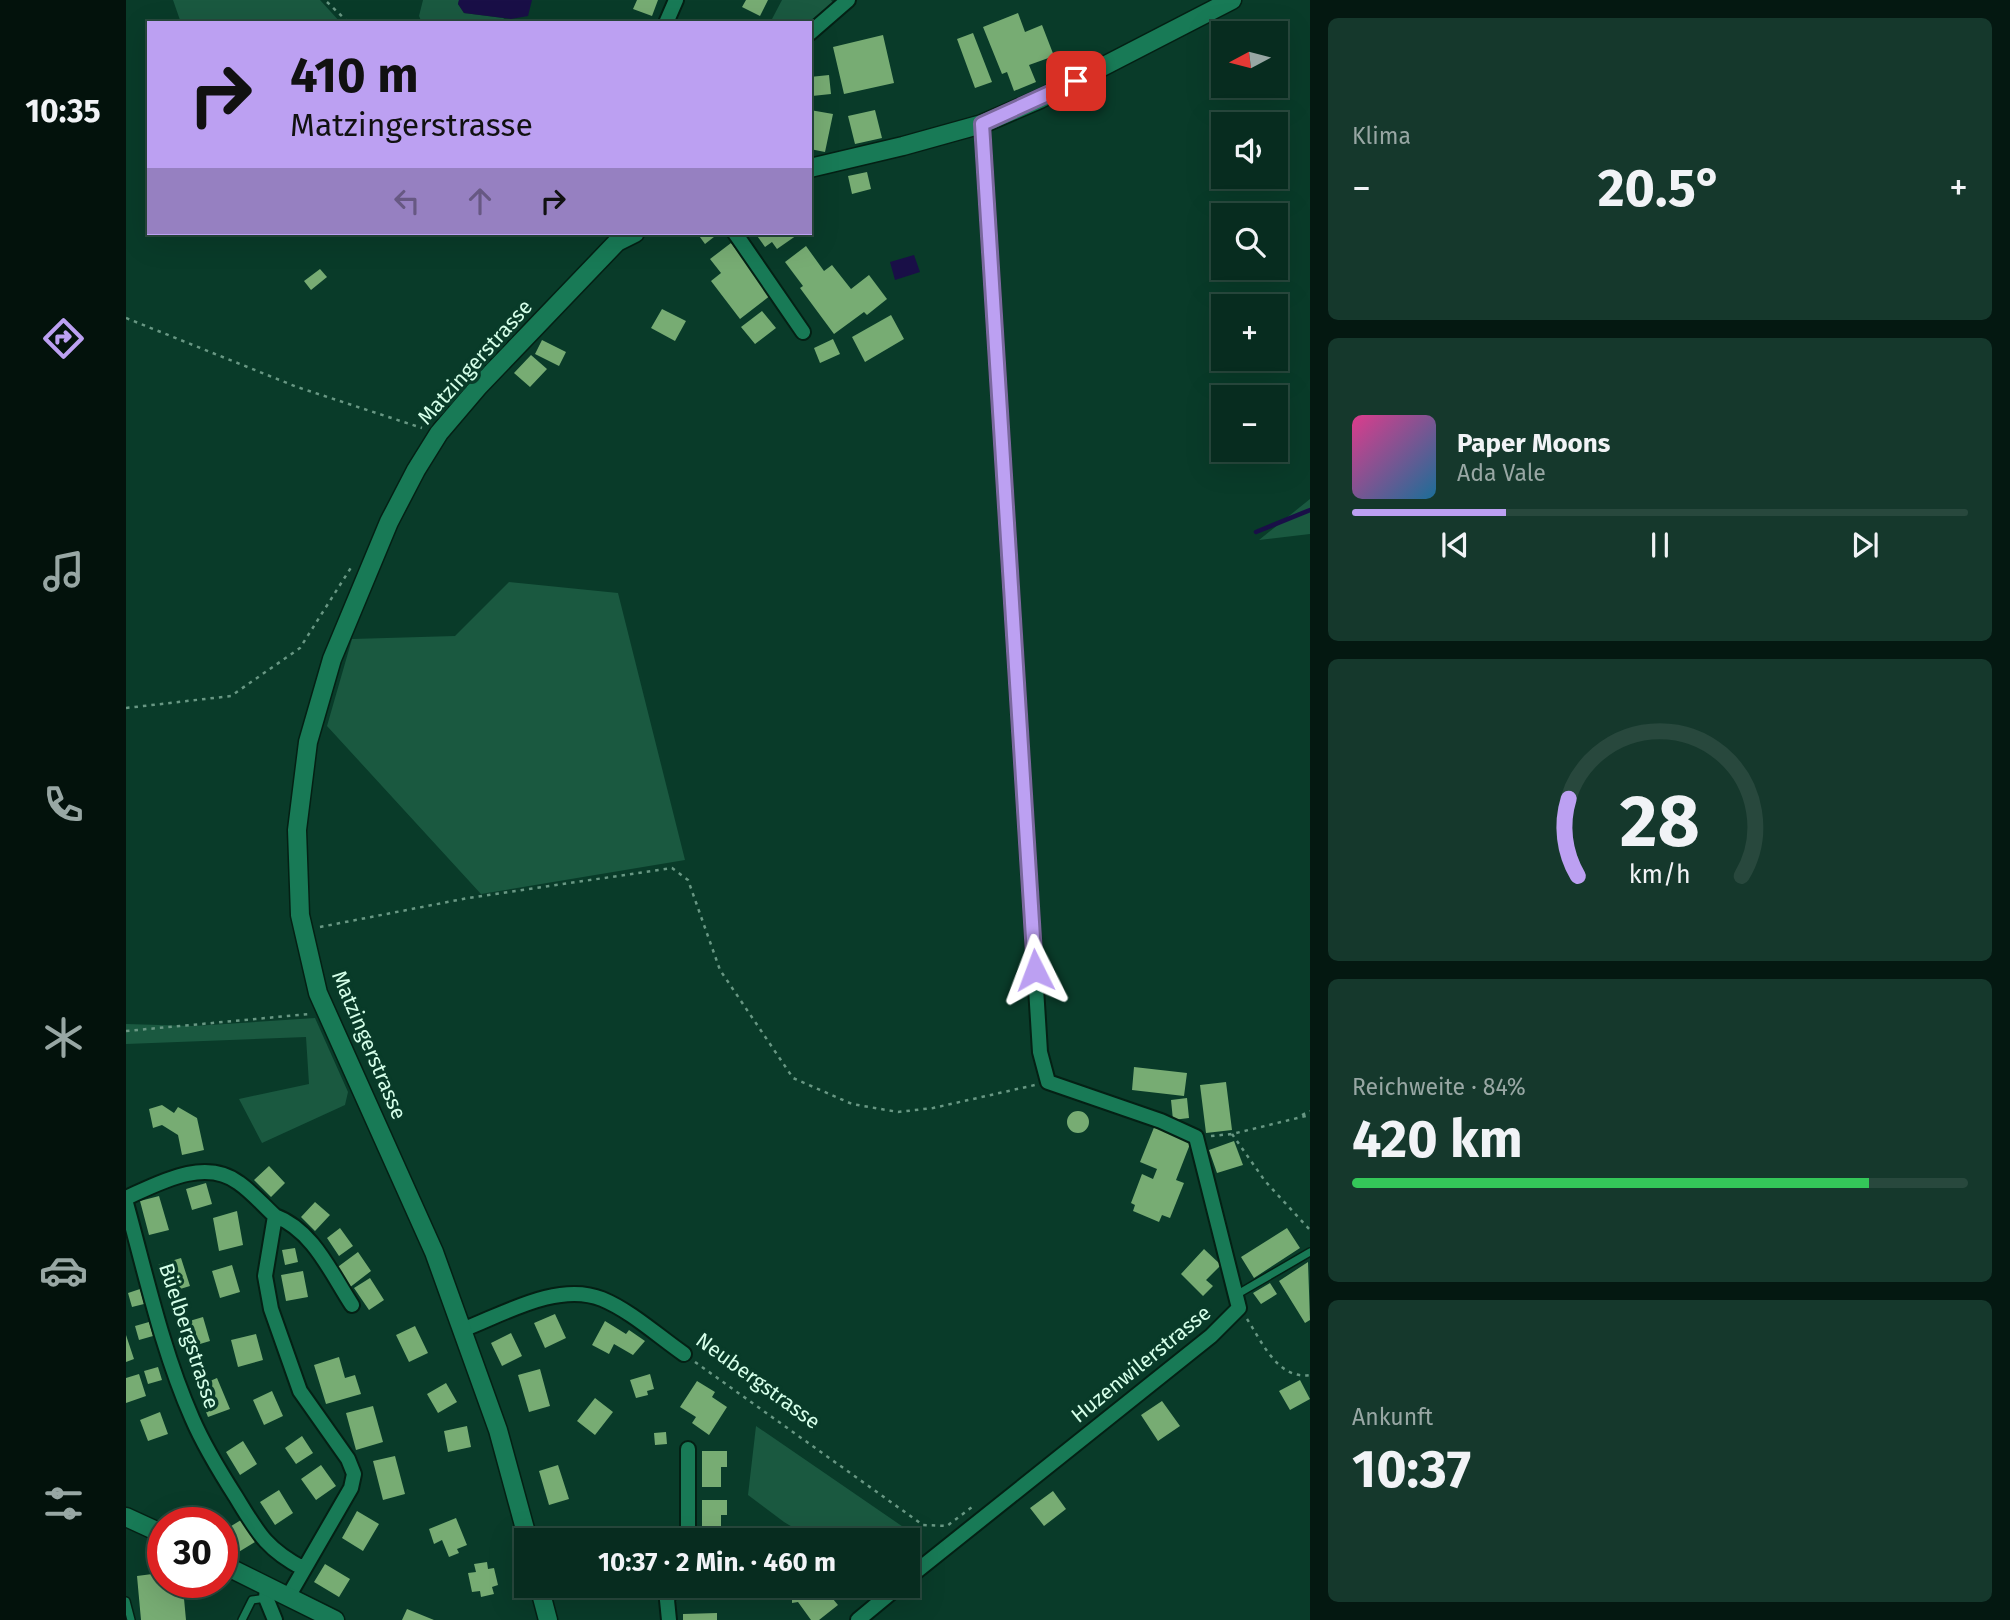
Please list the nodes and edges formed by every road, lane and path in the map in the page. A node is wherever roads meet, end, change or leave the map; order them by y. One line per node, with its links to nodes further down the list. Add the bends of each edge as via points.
1 (676, 0): 6 (street)
2 (848, 0): 7 (street)
3 (1232, 0): 8 (street)
4 (327, 2): 5 (path)
5 (347, 21)
6 (667, 21)
7 (812, 31)
8 (982, 124): 9 (street); 20 (street, via 1040,1052)
9 (812, 167)
10 (631, 235): 14 (street, Matzingerstrasse, via 617,242)
11 (737, 235): 13 (street)
12 (126, 318): 14 (path, via 297,387)
13 (803, 332)
14 (439, 433): 17 (street, Matzingerstrasse, via 388,522 332,659 308,742 298,830)
15 (355, 562): 16 (path, via 300,648 231,696)
16 (126, 708)
17 (303, 930): 18 (street, Matzingerstrasse); 20 (path, via 468,898 673,868 688,880 720,970 793,1078 852,1104 898,1112)
18 (327, 1014): 19 (path); 31 (street, Matzingerstrasse, via 434,1252)
19 (126, 1031)
20 (1048, 1082): 23 (street)
21 (1310, 1113): 22 (path)
22 (1232, 1134): 23 (path); 27 (path, via 1265,1181)
23 (1196, 1137): 29 (street, Huzenwilerstrasse)
24 (126, 1198): 26 (street, via 193,1172 219,1173 237,1181)
25 (126, 1203): 41 (street, Büelbergstrasse, via 192,1419 264,1541 278,1556)
26 (275, 1216): 30 (street, via 307,1236); 41 (street, via 265,1276 278,1333 300,1391 354,1474 351,1488)
27 (1310, 1230)
28 (1310, 1252): 29 (lane)
29 (1238, 1302): 33 (path, via 1283,1370); 40 (street, Huzenwilerstrasse, via 1211,1336)
30 (352, 1305)
31 (462, 1330): 32 (street, Neubergstrasse, via 543,1300 578,1295 602,1299); 38 (street, Matzingerstrasse, via 498,1430)
32 (684, 1354): 35 (path, Neubergstrasse, via 923,1525 947,1526)
33 (1310, 1375)
34 (688, 1449): 39 (street)
35 (980, 1501)
36 (126, 1517): 37 (street)
37 (147, 1527)
38 (525, 1528)
39 (688, 1528)
40 (920, 1568)
41 (304, 1569): 44 (street)
42 (238, 1574): 43 (street)
43 (267, 1592): 44 (street); 50 (lane, via 252,1600); 51 (street)
44 (288, 1597): 52 (street)
45 (542, 1598): 53 (street)
46 (668, 1598): 54 (street)
47 (885, 1598): 55 (street)
48 (126, 1601): 49 (lane)
49 (131, 1620)
50 (242, 1620)
51 (275, 1620)
52 (335, 1620)
53 (548, 1620)
54 (669, 1620)
55 (858, 1620)

